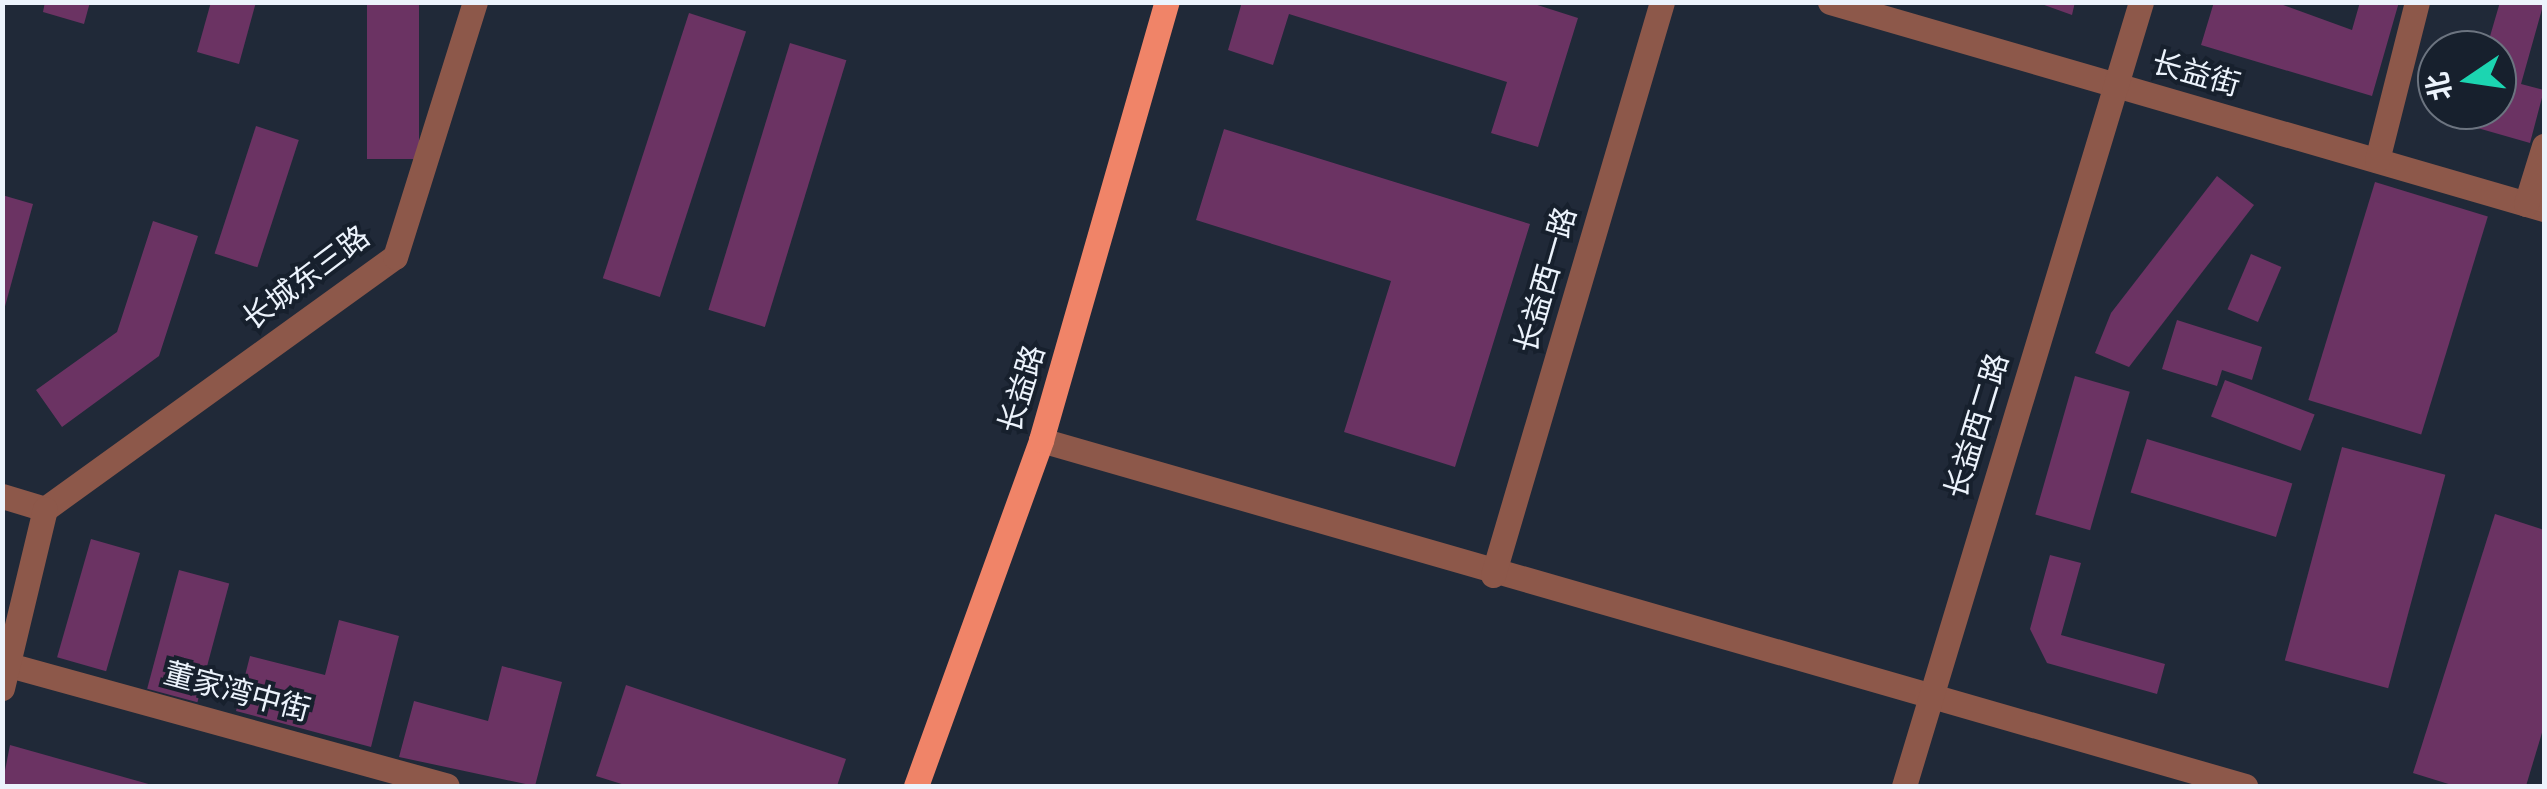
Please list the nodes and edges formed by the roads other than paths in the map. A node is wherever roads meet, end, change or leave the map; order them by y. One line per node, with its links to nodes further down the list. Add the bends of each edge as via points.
1 (476, 2): 13 (street, 长城东三路, via 395,256)
2 (1167, 2): 11 (main road, 长益路)
3 (1662, 2): 14 (street, 长益西一路)
4 (1830, 2): 7 (street, 长益街)
5 (2140, 2): 7 (street, 长益西二路)
6 (2417, 2): 9 (street)
7 (2116, 85): 9 (street, 长益街); 16 (street, 长益西二路)
8 (2544, 146): 10 (street)
9 (2376, 160): 10 (street, 长益街)
10 (2536, 206)
11 (1041, 440): 14 (street); 18 (main road, 长益路)
12 (2, 496): 13 (street)
13 (45, 509): 15 (street)
14 (1493, 575): 16 (street)
15 (6, 676): 17 (street, 董家湾中街)
16 (1926, 702): 19 (street, 长益西二路); 20 (street)
17 (446, 786)
18 (916, 786)
19 (1904, 786)
20 (2245, 786)

